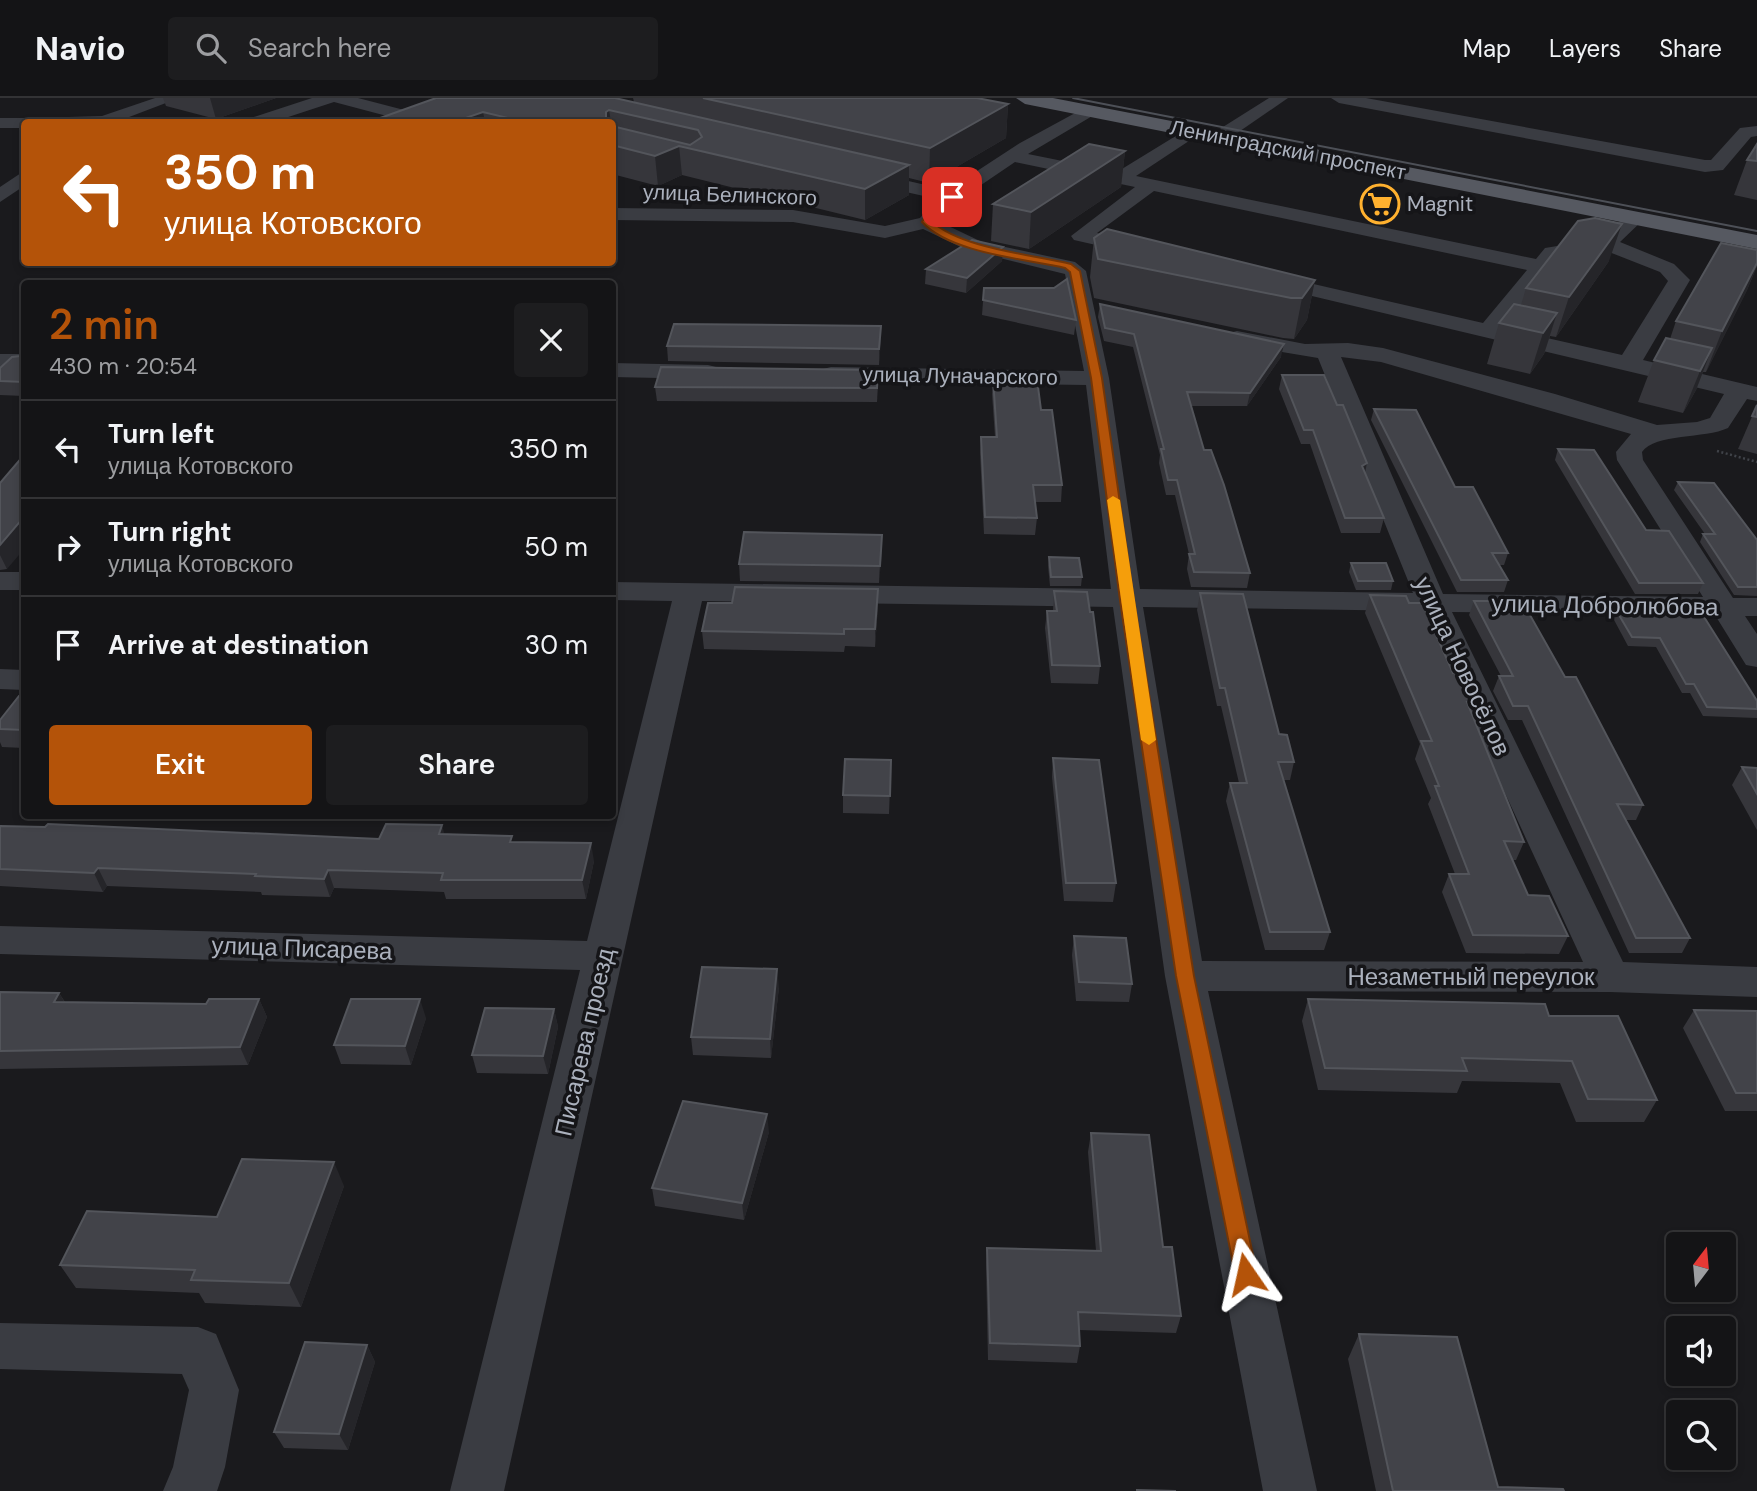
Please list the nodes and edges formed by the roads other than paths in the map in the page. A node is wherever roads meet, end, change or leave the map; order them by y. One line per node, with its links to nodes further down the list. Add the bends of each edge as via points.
1 (171, 98): 10 (street)
2 (329, 98): 11 (street)
3 (340, 98): 9 (street)
4 (1025, 98): 8 (main road, Ленинградский проспект)
5 (1280, 98): 16 (street)
6 (1339, 98): 7 (street)
7 (1393, 102): 15 (street, via 1705,166 1716,166 1746,132)
8 (1088, 111): 14 (main road, Ленинградский проспект); 17 (street)
9 (402, 114)
10 (111, 119)
11 (266, 119)
12 (21, 123): 13 (street)
13 (2, 124)
14 (1192, 131): 16 (main road, Ленинградский проспект); 19 (street)
15 (1757, 131)
16 (1220, 136): 25 (main road, Ленинградский проспект)
17 (1016, 157): 19 (street); 22 (street)
18 (846, 172): 22 (street)
19 (1120, 179): 21 (street)
20 (21, 181): 23 (street)
21 (1152, 184): 29 (street, via 1081,236); 30 (street)
22 (952, 197): 26 (street, via 929,215)
23 (4, 204)
24 (616, 214): 26 (street, улица Белинского, via 793,216 885,232)
25 (1635, 218): 27 (main road, Ленинградский проспект); 28 (street)
26 (927, 222): 41 (street, via 937,232 961,242 1075,271 1094,307)
27 (1757, 242)
28 (1606, 244): 30 (street, via 1552,252); 37 (street, via 1667,268 1679,280)
29 (1163, 255)
30 (1540, 266): 32 (street)
31 (1244, 274): 32 (street)
32 (1489, 331): 37 (street)
33 (1215, 333): 34 (street, via 1283,348)
34 (1327, 351): 43 (street, via 1383,355); 49 (street, улица Новосёлов)
35 (0, 361): 36 (street)
36 (21, 361)
37 (1629, 364): 42 (street)
38 (616, 370): 39 (street)
39 (737, 372)
40 (806, 373): 41 (street, улица Луначарского)
41 (1097, 378): 48 (street)
42 (1747, 392): 43 (street, via 1719,423)
43 (1658, 434): 50 (street, via 1637,441 1629,452 1630,460)
44 (0, 581): 45 (street)
45 (21, 581)
46 (616, 592): 47 (street, улица Добролюбова)
47 (689, 593): 48 (street, улица Добролюбова); 56 (street, Писарева проезд)
48 (1127, 600): 49 (street, улица Добролюбова); 57 (street)
49 (1432, 602): 50 (street, улица Добролюбова); 58 (street, улица Новосёлов)
50 (1721, 606): 51 (street, улица Добролюбова); 52 (street)
51 (1757, 607)
52 (1757, 658)
53 (0, 679): 54 (street)
54 (21, 680)
55 (0, 940): 56 (street, улица Писарева)
56 (604, 956): 62 (street, Писарева проезд)
57 (1185, 976): 58 (street, Незаметный переулок); 63 (street)
58 (1610, 977): 59 (street, Незаметный переулок)
59 (1757, 982)
60 (0, 1346): 61 (street, via 198,1351 214,1390)
61 (190, 1491)
62 (477, 1491)
63 (1290, 1491)

